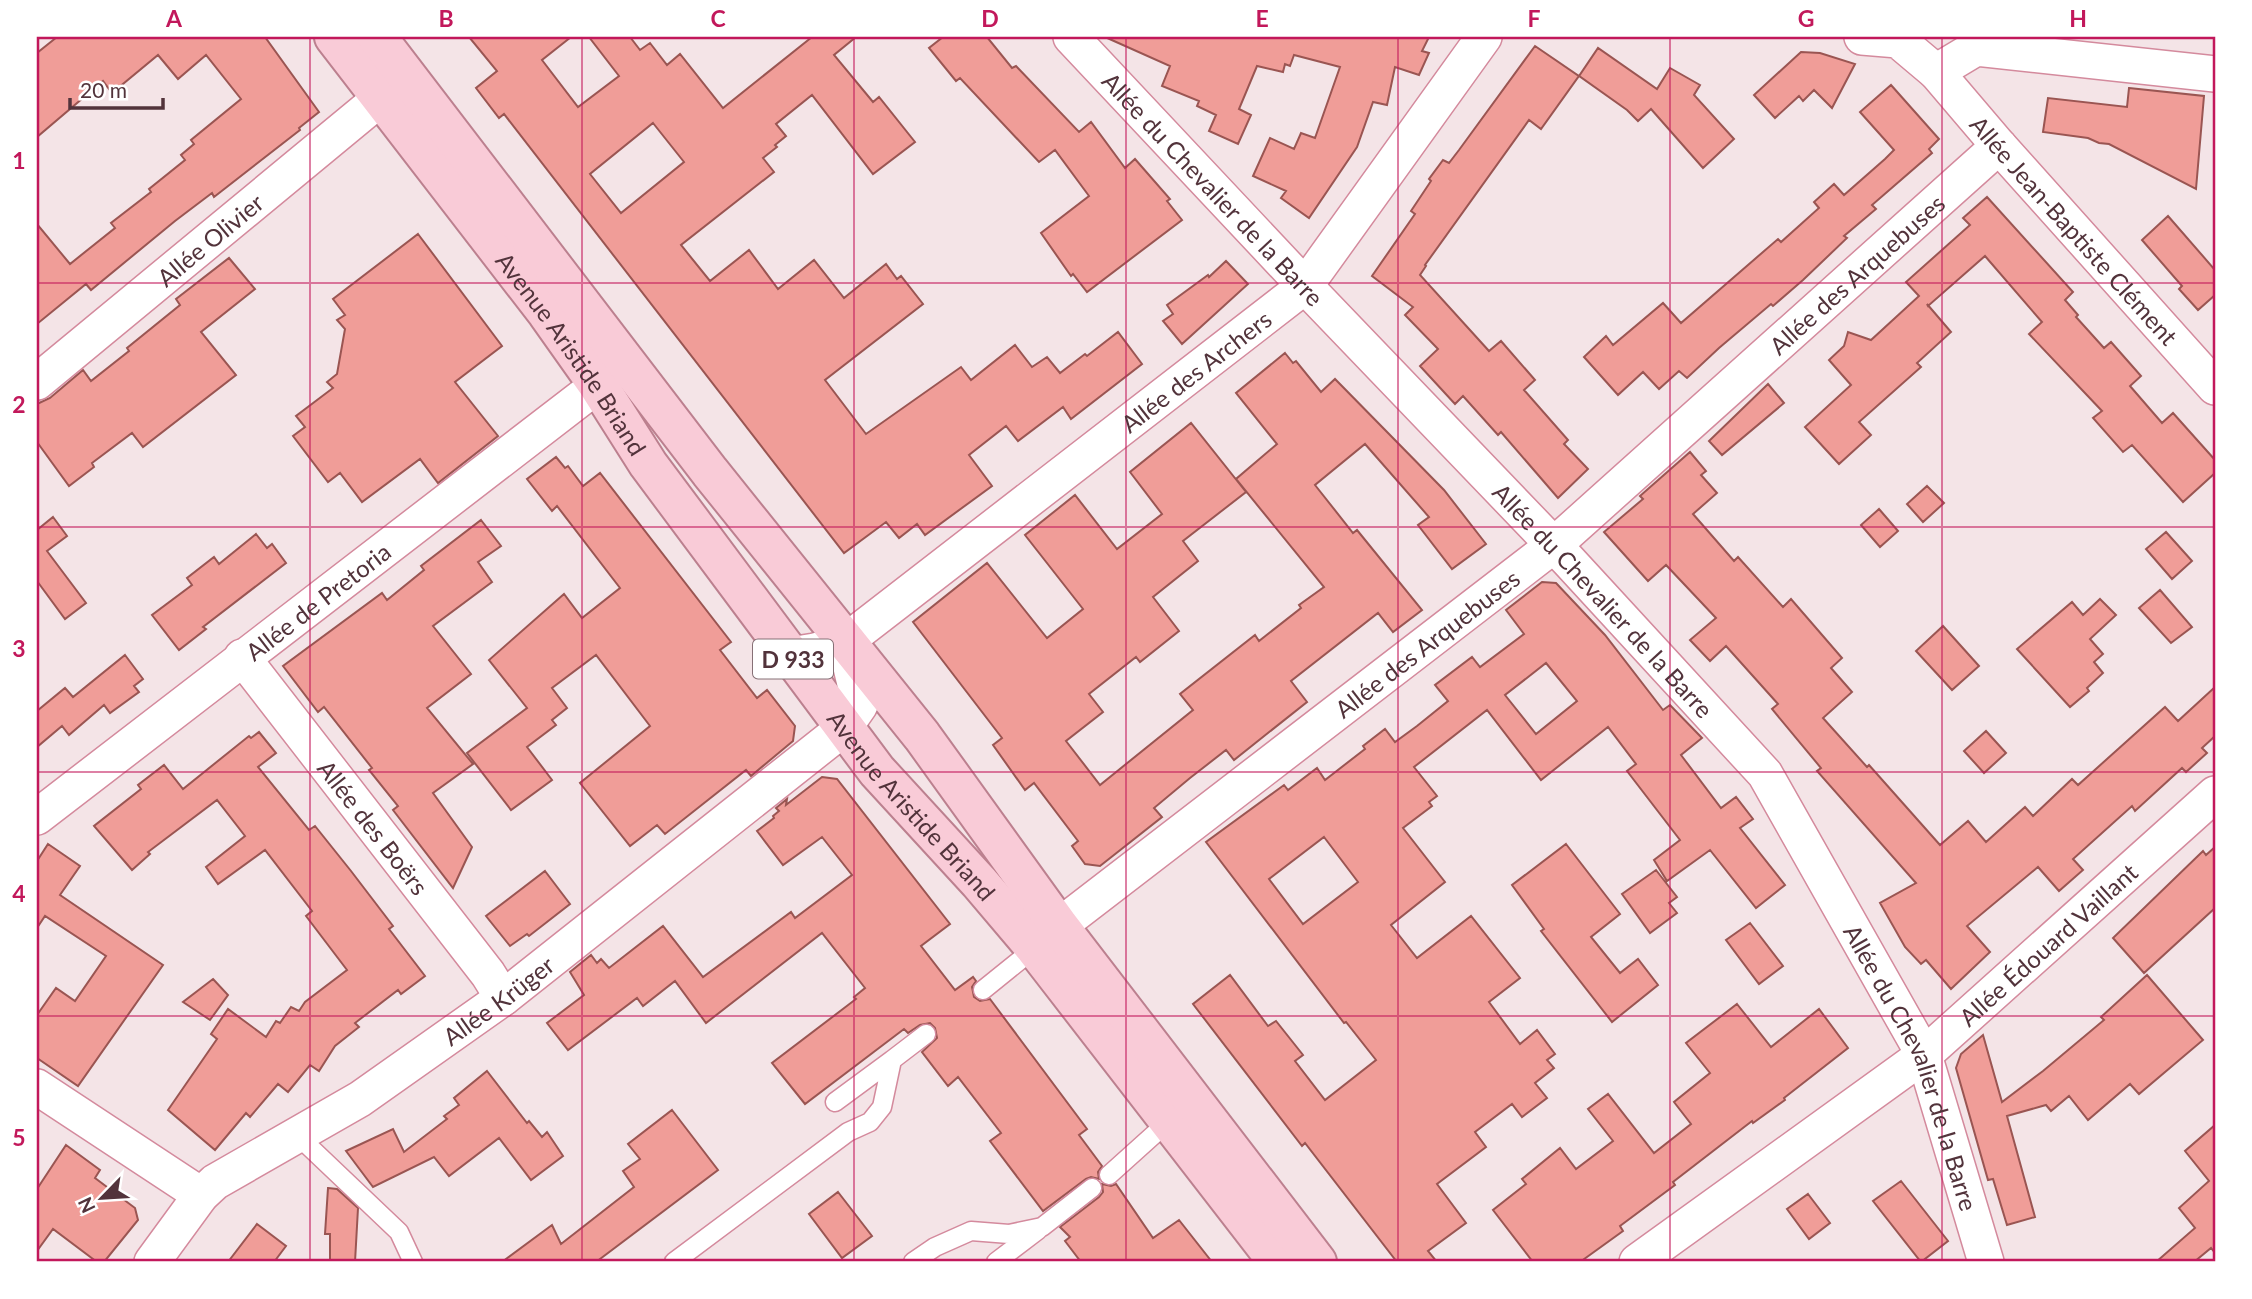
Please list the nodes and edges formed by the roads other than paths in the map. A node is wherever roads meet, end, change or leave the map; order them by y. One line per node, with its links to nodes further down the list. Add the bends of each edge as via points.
1 (334, 37): 8 (main road, Avenue Aristide Briand / D 933)
2 (377, 37): 15 (main road, Avenue Aristide Briand / D 933)
3 (1072, 37): 10 (street, Allée du Chevalier de la Barre)
4 (1484, 37): 10 (street, Allée des Archers)
5 (1862, 37): 6 (street, Allée Jean-Baptiste Clément, via 1898,40)
6 (1936, 72): 7 (street, via 1976,48); 9 (street, Allée Jean-Baptiste Clément)
7 (2215, 74)
8 (382, 97): 11 (street, Allée Olivier); 12 (main road, Avenue Aristide Briand / D 933)
9 (1999, 146): 13 (street, Allée Jean-Baptiste Clément); 14 (street, Allée des Arquebuses)
10 (1305, 286): 14 (street, Allée du Chevalier de la Barre); 15 (street, Allée des Archers)
11 (37, 382)
12 (598, 386): 16 (main road, Avenue Aristide Briand / D 933, via 648,464); 17 (street, Allée de Pretoria)
13 (2215, 387)
14 (1554, 545): 21 (street, Allée des Arquebuses); 25 (street, Allée du Chevalier de la Barre, via 1765,774)
15 (845, 642): 16 (street); 18 (street, via 860,705); 21 (main road, Avenue Aristide Briand / D 933, via 922,736)
16 (790, 655): 18 (main road, Avenue Aristide Briand / D 933)
17 (242, 657): 20 (street, Allée de Pretoria); 23 (street, Allée des Boërs)
18 (844, 728): 21 (main road, Avenue Aristide Briand / D 933, via 877,771 979,881); 23 (street, Allée Krüger)
19 (2215, 794): 25 (street, Allée Édouard Vaillant)
20 (37, 817)
21 (1047, 937): 22 (lane); 29 (main road, Avenue Aristide Briand / D 933); 41 (main road, Avenue Aristide Briand / D 933)
22 (983, 990)
23 (503, 998): 30 (street, Allée Krüger, via 359,1099)
24 (926, 1034): 26 (lane)
25 (1924, 1055): 42 (street, Allée Édouard Vaillant); 43 (street, Allée du Chevalier de la Barre)
26 (892, 1060): 28 (lane); 37 (lane, via 882,1107 870,1122 848,1132)
27 (37, 1087): 33 (street)
28 (835, 1102)
29 (1169, 1121): 31 (lane); 40 (main road, Avenue Aristide Briand / D 933)
30 (297, 1135): 33 (street, Allée Krüger, via 215,1182); 36 (lane, via 399,1232)
31 (1109, 1175)
32 (1092, 1188): 34 (lane)
33 (201, 1195): 35 (street, Allée Krüger)
34 (1042, 1227): 38 (lane, via 1009,1234 971,1231); 39 (lane)
35 (152, 1262)
36 (412, 1262)
37 (674, 1262)
38 (913, 1262)
39 (996, 1262)
40 (1278, 1262)
41 (1317, 1262)
42 (1637, 1262)
43 (1986, 1262)

